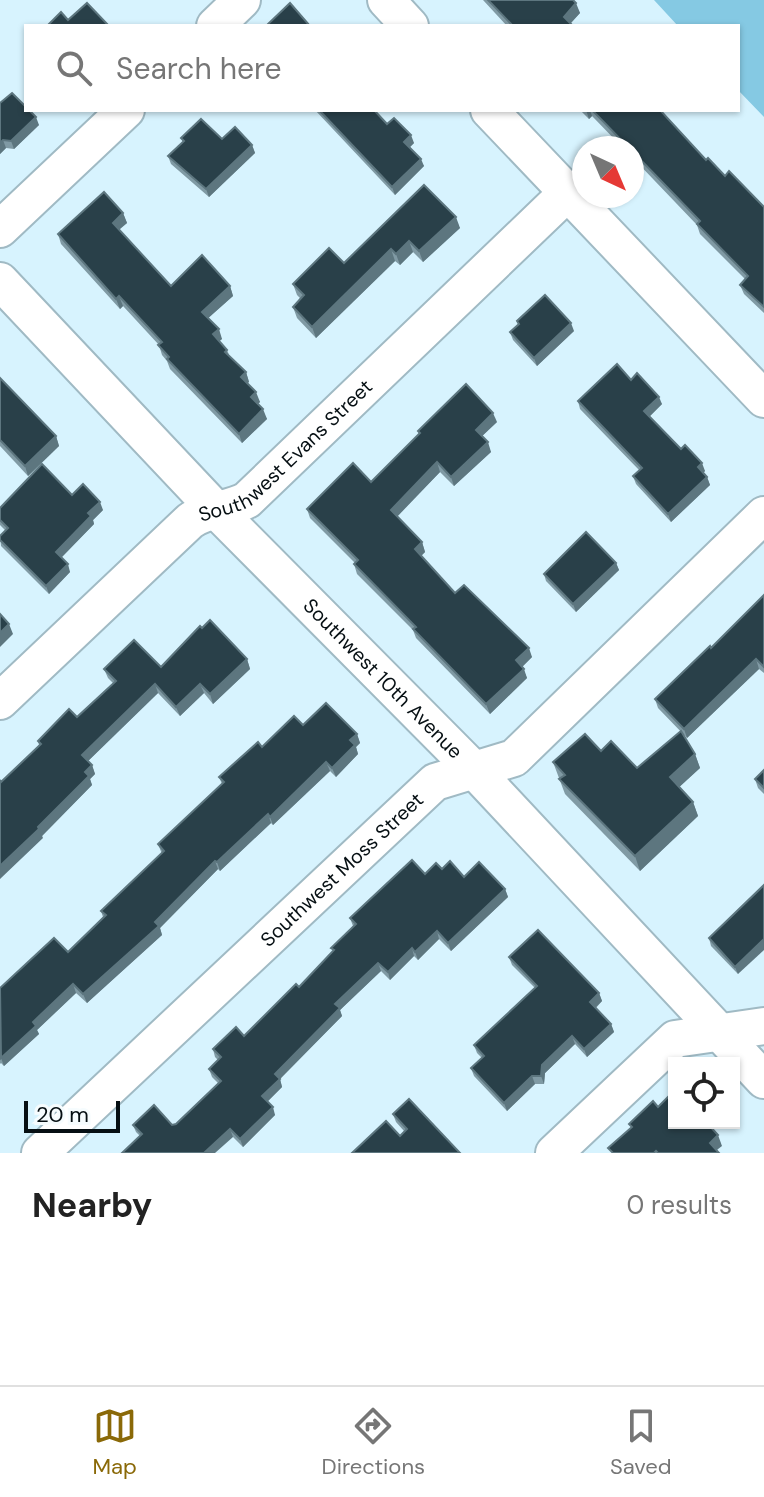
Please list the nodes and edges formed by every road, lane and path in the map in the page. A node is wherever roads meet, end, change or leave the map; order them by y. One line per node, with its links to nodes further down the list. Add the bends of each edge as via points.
1 (242, 0): 3 (street)
2 (386, 0): 4 (street)
3 (217, 24)
4 (408, 24)
5 (124, 112): 8 (street)
6 (491, 112): 7 (street)
7 (567, 193): 10 (street); 11 (street, Southwest Evans Street, via 247,500)
8 (0, 229)
9 (0, 281): 11 (street, Southwest 10th Avenue)
10 (764, 399)
11 (217, 511): 13 (street, Southwest Evans Street, via 190,521); 14 (street, Southwest 10th Avenue)
12 (764, 515): 14 (street, Southwest Moss Street, via 514,758)
13 (0, 701)
14 (475, 771): 16 (street, Southwest 10th Avenue); 18 (street, Southwest Moss Street, via 435,782)
15 (764, 1026): 16 (street)
16 (720, 1033): 17 (street, Southwest 10th Avenue); 19 (street, via 675,1039)
17 (764, 1080)
18 (40, 1153)
19 (554, 1153)

